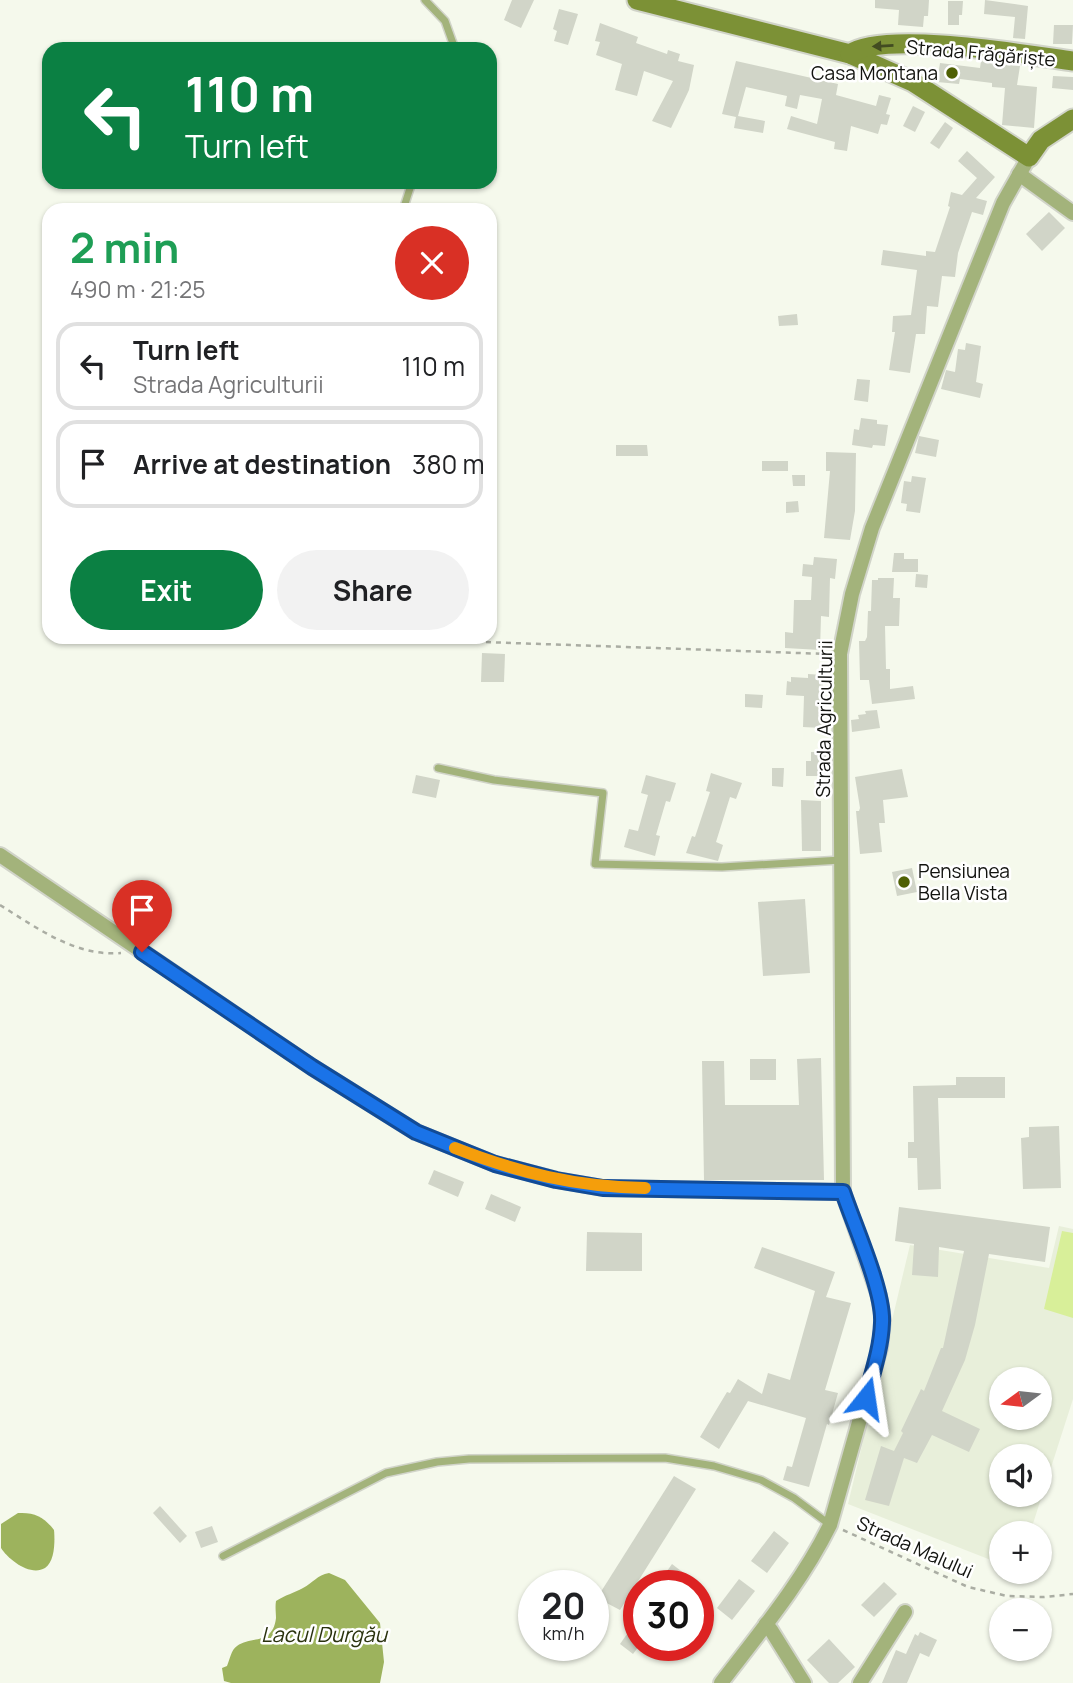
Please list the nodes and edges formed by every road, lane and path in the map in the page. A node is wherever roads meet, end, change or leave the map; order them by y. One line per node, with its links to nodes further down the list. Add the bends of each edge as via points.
1 (425, 0): 3 (lane, via 445,21)
2 (637, 0): 4 (street, Strada Frăgăriște)
3 (452, 42)
4 (850, 54): 5 (street, Strada Frăgăriște, one-way to 4, via 958,46 876,45); 7 (street, Strada Frăgăriște, via 913,82)
5 (1073, 61)
6 (1073, 120): 7 (street, via 1041,140)
7 (1029, 157): 8 (street, Strada Agriculturii)
8 (1019, 174): 9 (street); 11 (street, Strada Agriculturii, via 1003,203 872,528 852,594)
9 (1073, 213)
10 (497, 642): 11 (path)
11 (841, 654): 14 (street, Strada Agriculturii)
12 (438, 768): 14 (lane, via 603,793 595,864 722,867)
13 (0, 855): 16 (street)
14 (841, 860): 17 (street, Strada Agriculturii)
15 (0, 905): 16 (path, via 72,947 106,955)
16 (142, 952): 17 (street, via 416,1132 495,1164 603,1188)
17 (843, 1192): 18 (street, Strada Agriculturii, via 883,1320 880,1348)
18 (830, 1525): 19 (lane, via 761,1480 714,1466 665,1458 469,1459 386,1473); 20 (path, Strada Malului, via 968,1587 1007,1597); 22 (street, Strada Agriculturii, via 804,1571)
19 (223, 1556)
20 (1073, 1594)
21 (905, 1612): 25 (street)
22 (765, 1624): 23 (street, Strada Agriculturii); 24 (street)
23 (721, 1683)
24 (804, 1683)
25 (860, 1683)

